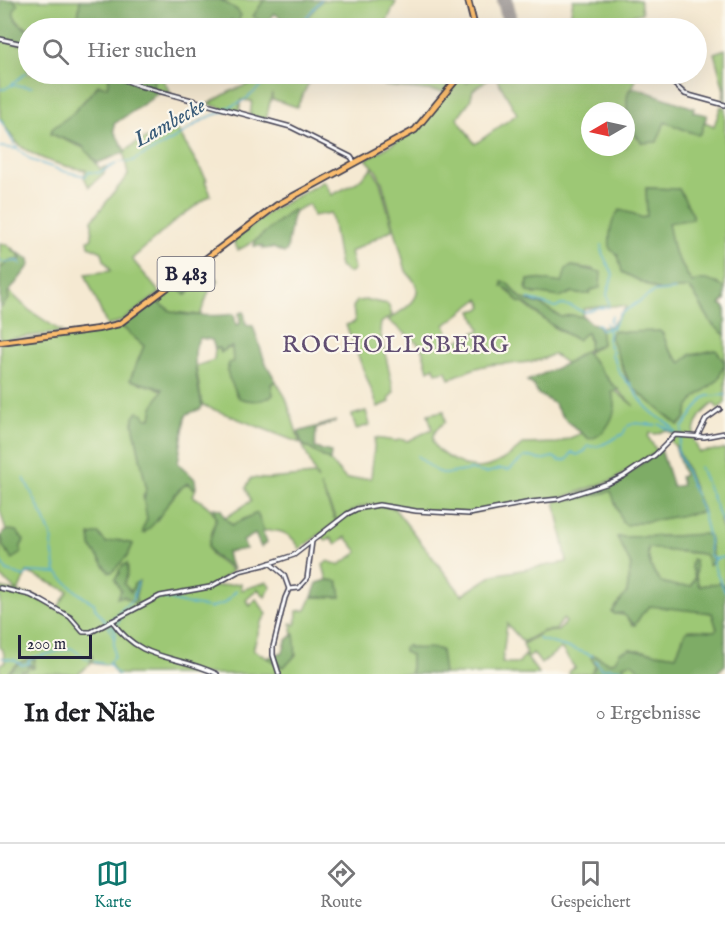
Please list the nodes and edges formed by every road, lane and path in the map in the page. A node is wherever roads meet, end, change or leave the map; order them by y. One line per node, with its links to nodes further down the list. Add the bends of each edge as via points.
1 (468, 0): 2 (main road)
2 (472, 18)
3 (0, 39): 4 (street)
4 (18, 43)
5 (135, 84): 9 (street, via 297,129)
6 (452, 84): 9 (main road, B 483, via 415,130)
7 (672, 84): 8 (street, via 685,94)
8 (725, 105)
9 (356, 163): 10 (main road, B 483, via 277,205 119,324)
10 (0, 342)
11 (720, 409): 13 (street, via 706,419)
12 (725, 433): 13 (street)
13 (697, 437): 14 (street, via 675,435 655,455 624,476 559,499 469,514 375,504 352,511)
14 (312, 542): 15 (street, via 294,555); 17 (street, via 307,579 299,588)
15 (270, 563): 17 (street, via 284,575); 18 (street, via 238,571 210,587 160,596)
16 (0, 588): 18 (street, via 42,601 70,617 83,632)
17 (288, 591): 20 (street, via 273,647)
18 (112, 621): 19 (street, via 123,636 151,653)
19 (217, 674)
20 (279, 674)

